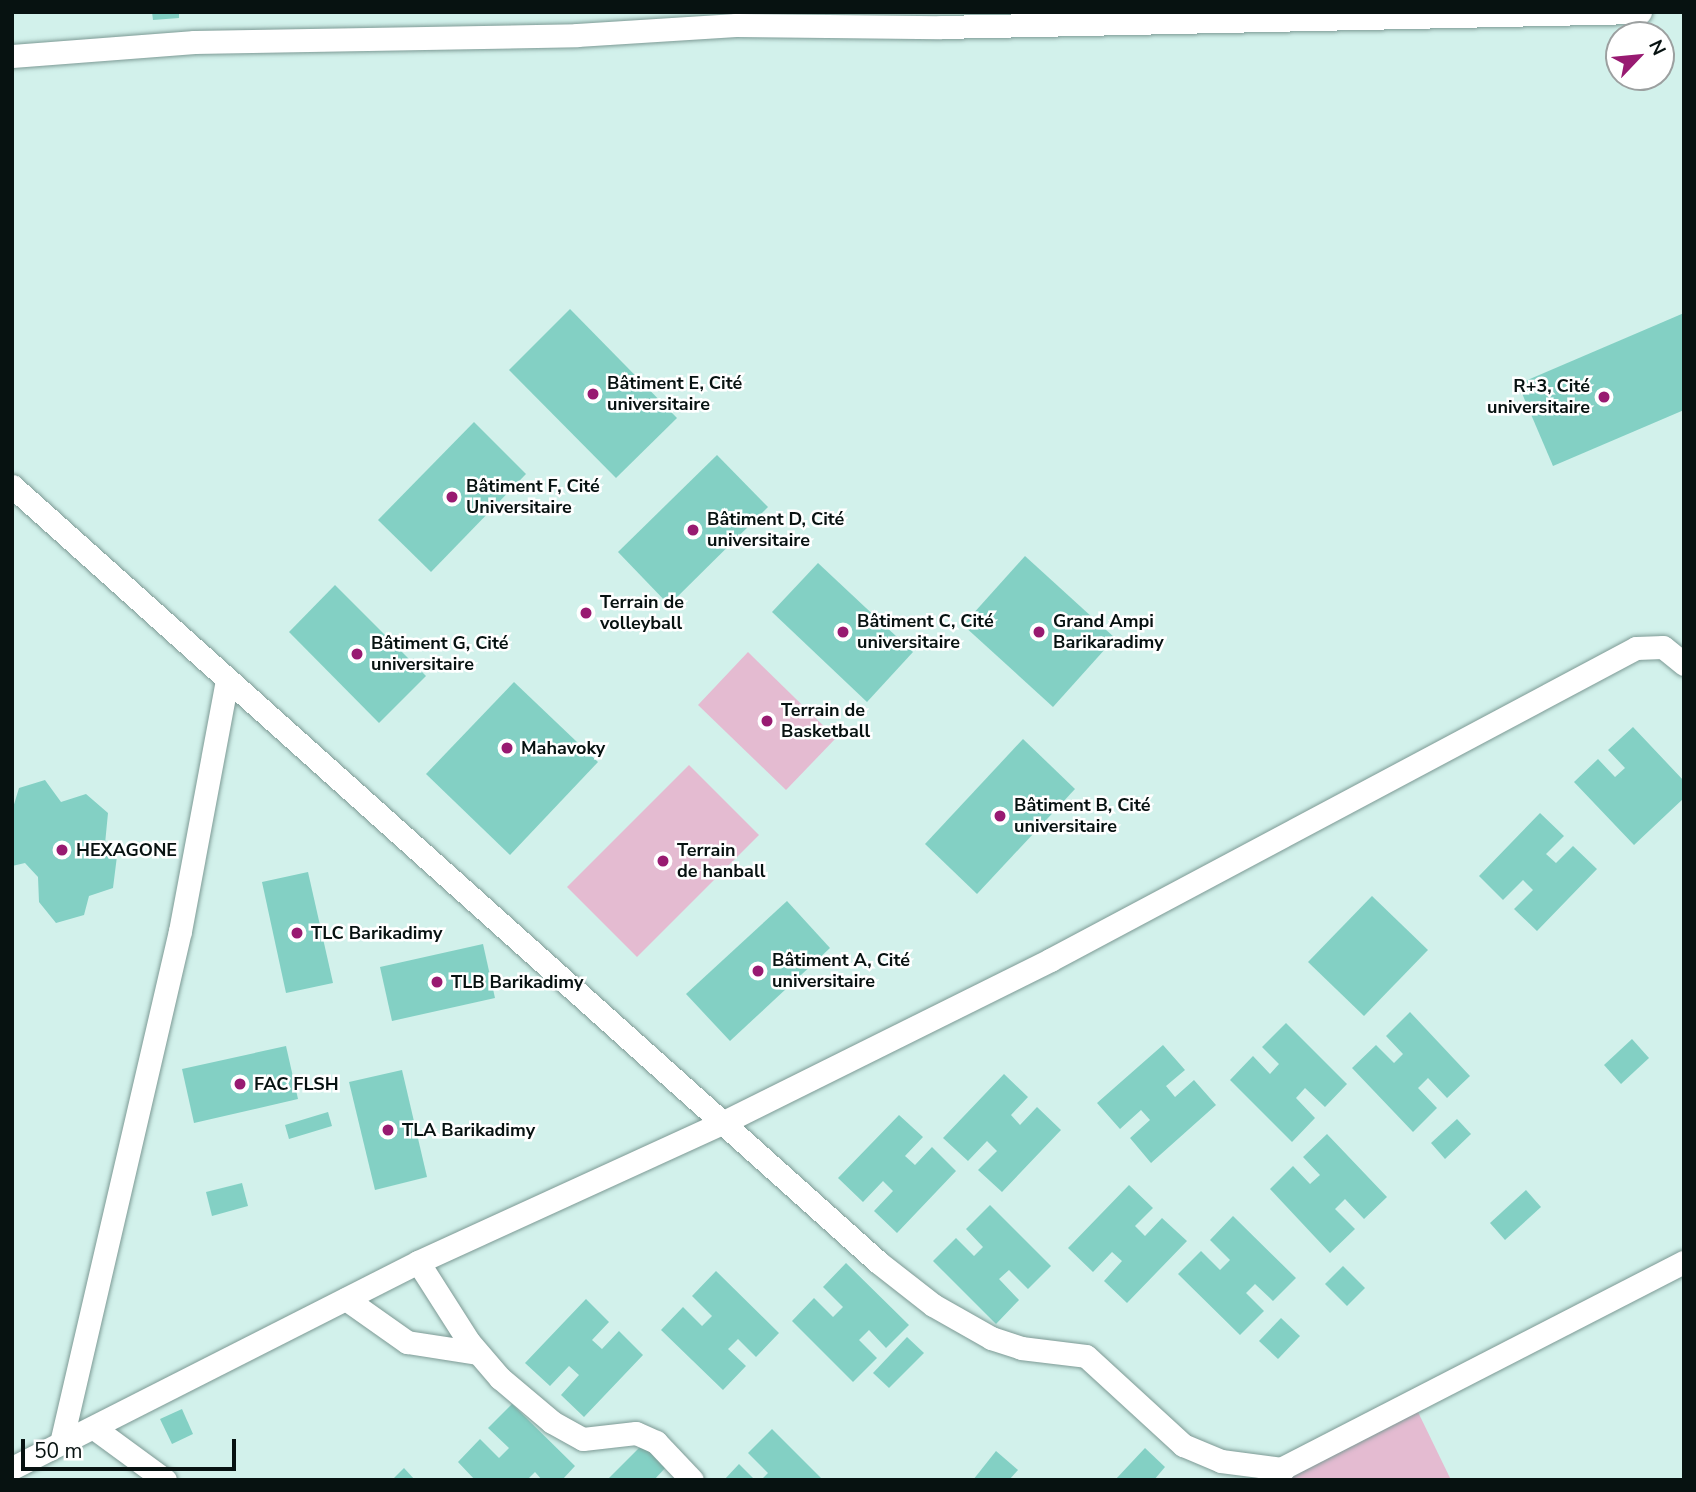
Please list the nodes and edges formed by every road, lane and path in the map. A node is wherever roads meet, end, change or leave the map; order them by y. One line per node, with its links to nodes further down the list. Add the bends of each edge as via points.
1 (1640, 12): 2 (street, via 1004,26 736,26 577,35 194,42)
2 (12, 56)
3 (12, 486): 5 (street)
4 (1684, 664): 6 (street, via 1663,647 1636,648 1050,960)
5 (227, 680): 6 (street); 12 (street, via 180,931)
6 (722, 1123): 7 (street); 14 (street, via 933,1305 1021,1348 1086,1356 1183,1445 1221,1461)
7 (418, 1262): 9 (street); 10 (street)
8 (1684, 1262): 14 (street)
9 (346, 1299): 10 (street, via 407,1342); 11 (street)
10 (477, 1353): 16 (street, via 552,1422 583,1439 636,1433 656,1442)
11 (94, 1428): 12 (street); 15 (street)
12 (61, 1443): 13 (street)
13 (12, 1468)
14 (1283, 1469): 17 (street)
15 (165, 1480)
16 (692, 1480)
17 (1261, 1480)

